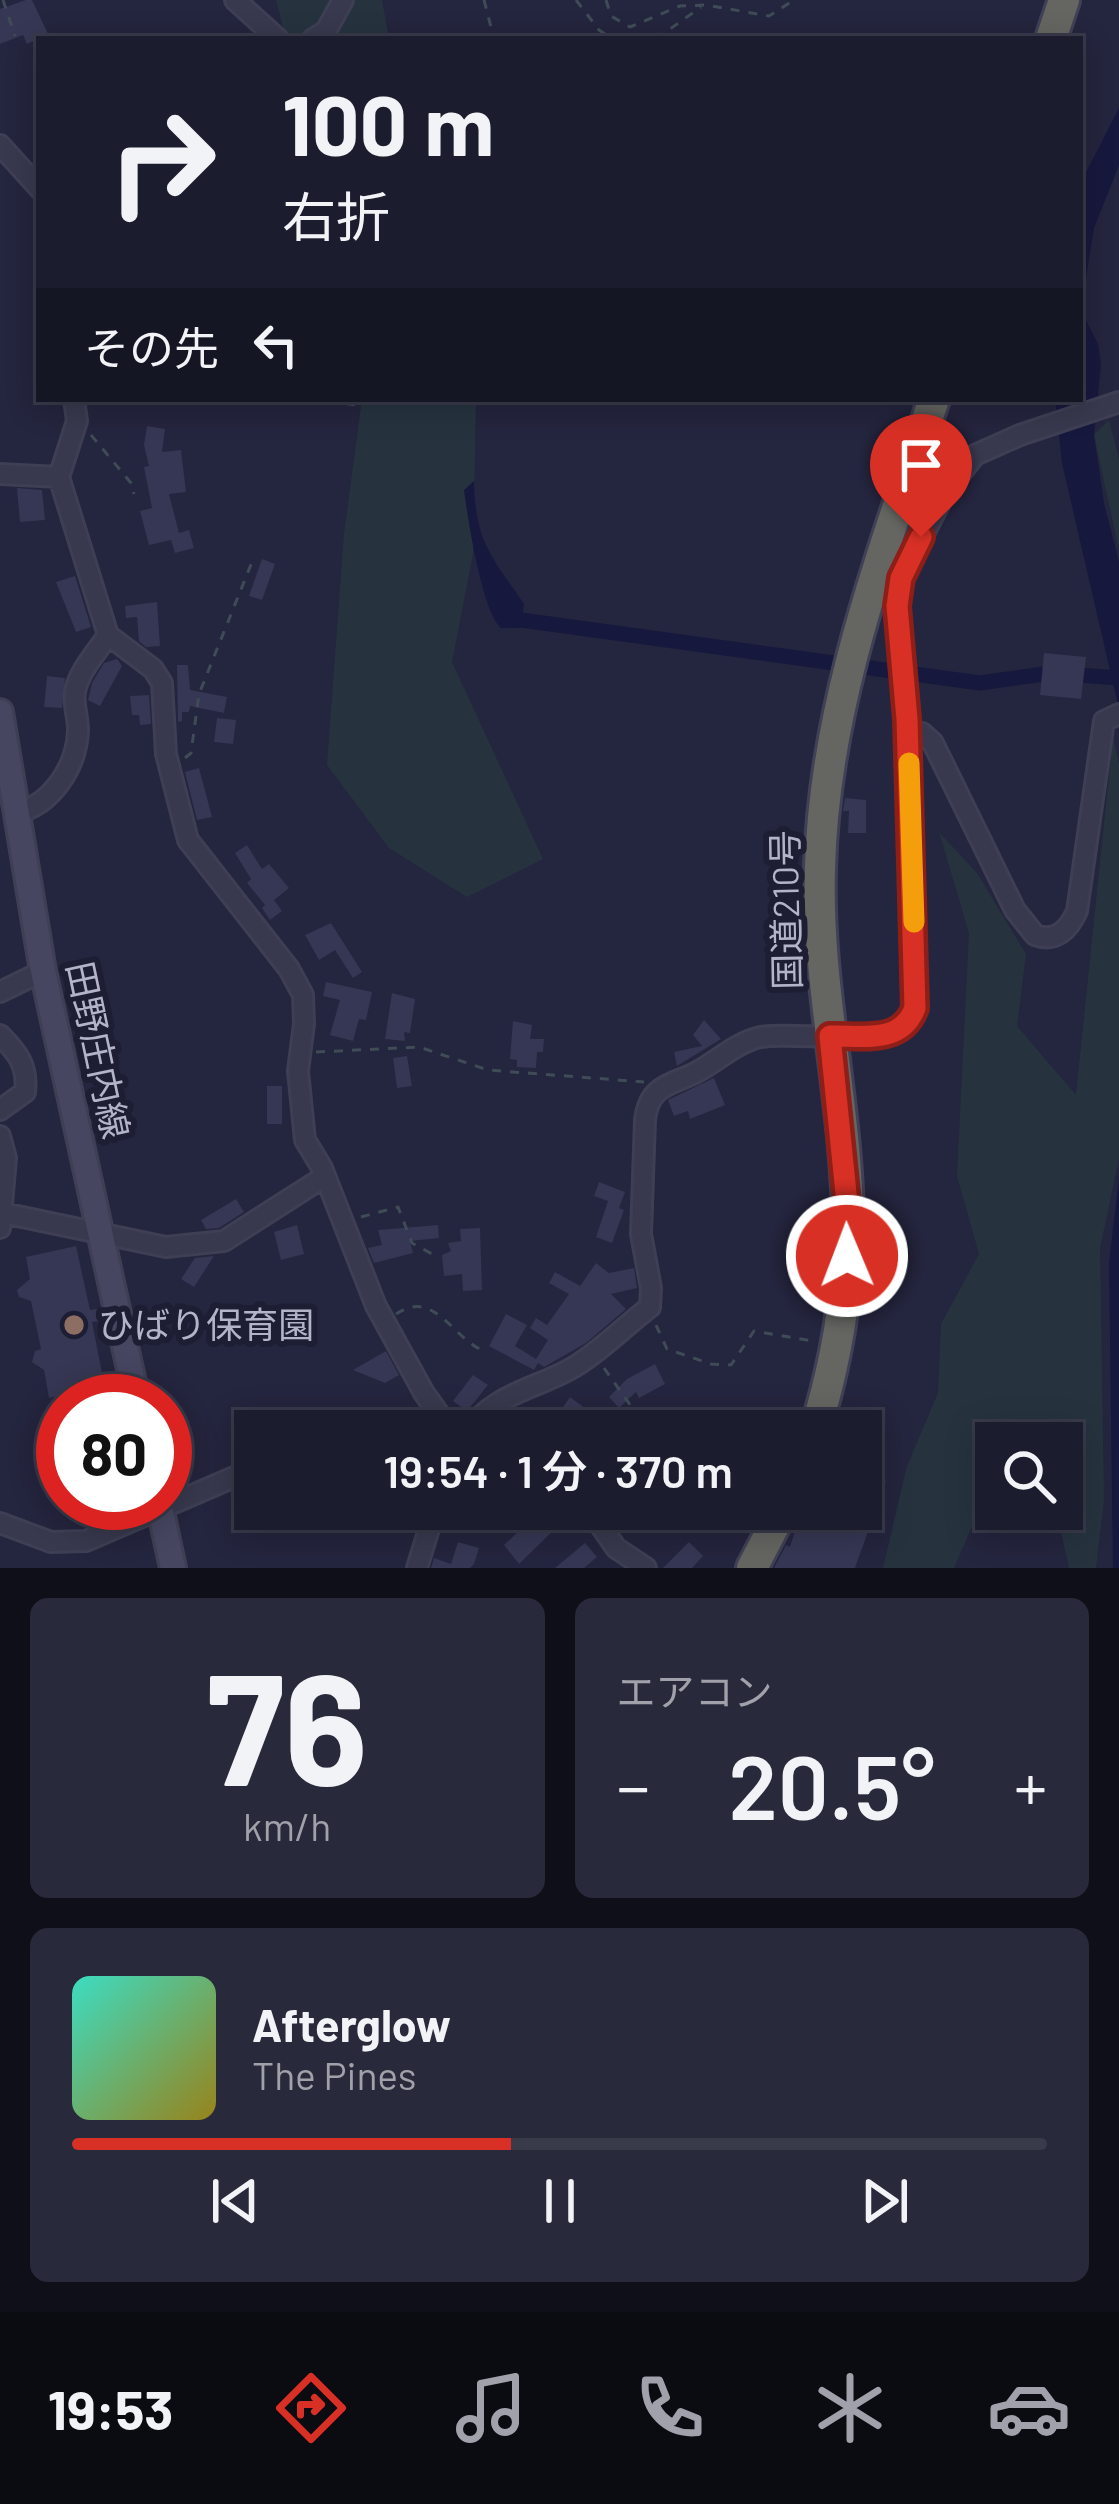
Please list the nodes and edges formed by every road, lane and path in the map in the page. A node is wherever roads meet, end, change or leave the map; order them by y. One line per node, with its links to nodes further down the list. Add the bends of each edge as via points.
1 (3, 0): 10 (path)
2 (236, 0): 11 (street)
3 (343, 0): 12 (street)
4 (484, 0): 13 (path)
5 (576, 0): 14 (path)
6 (606, 0): 9 (path, via 611,16 630,27 680,6)
7 (794, 0): 9 (path, via 769,16)
8 (1064, 0): 16 (highway)
9 (702, 6): 15 (path)
10 (14, 36)
11 (275, 36)
12 (318, 36)
13 (493, 36)
14 (608, 36)
15 (660, 36)
16 (1052, 36)
17 (0, 145): 18 (street)
18 (36, 185)
19 (74, 402): 24 (street)
20 (334, 402): 23 (path)
21 (933, 402): 38 (highway, 国道210号, via 855,643 828,763 820,869)
22 (1114, 404): 32 (street, via 982,450 945,493 903,571 897,606)
23 (357, 405)
24 (76, 421): 26 (street); 27 (path)
25 (0, 474): 26 (street)
26 (59, 477): 29 (street)
27 (134, 494)
28 (252, 562): 33 (path, via 199,694 191,753)
29 (108, 635): 33 (street, via 162,683); 34 (street, via 75,692 73,757 40,806)
30 (0, 712): 34 (main road, 田野庄内線)
31 (1111, 718): 32 (street, via 1077,911 1063,933 1042,938 1015,910 939,751 922,734)
32 (908, 734): 38 (street, via 915,1008 895,1034)
33 (169, 770): 39 (street, via 188,841 303,995)
34 (16, 813): 35 (main road, 田野庄内線)
35 (43, 971): 36 (street); 46 (main road, 田野庄内線)
36 (0, 992)
37 (0, 1035): 41 (street, via 26,1077 25,1092)
38 (830, 1036): 40 (street, via 758,1037); 50 (highway, 国道210号, via 848,1230)
39 (303, 1052): 40 (path, via 419,1047 488,1070 639,1079); 43 (street, via 299,1108)
40 (656, 1088): 48 (street, via 645,1120 641,1234)
41 (0, 1110)
42 (0, 1136): 44 (street)
43 (324, 1177): 45 (street); 46 (street, via 224,1241 166,1247)
44 (2, 1221): 46 (street)
45 (342, 1222): 47 (path, via 398,1207 412,1243); 49 (street)
46 (101, 1236): 53 (main road, 田野庄内線)
47 (432, 1254)
48 (650, 1306): 50 (path, via 667,1349 711,1364 731,1365 754,1331); 52 (street)
49 (385, 1322): 51 (path, via 424,1305); 55 (street)
50 (837, 1346): 57 (highway, 国道210号)
51 (484, 1351)
52 (593, 1352): 54 (path); 56 (street)
53 (131, 1374)
54 (632, 1409)
55 (441, 1410)
56 (489, 1410)
57 (820, 1410)
58 (234, 1477): 59 (street)
59 (192, 1494)
60 (0, 1523): 61 (street, via 51,1542 86,1541)
61 (110, 1530)
62 (165, 1530): 66 (main road)
63 (429, 1530): 67 (street)
64 (603, 1530): 68 (street)
65 (773, 1530): 69 (highway)
66 (173, 1568)
67 (417, 1568)
68 (646, 1568)
69 (752, 1568)

